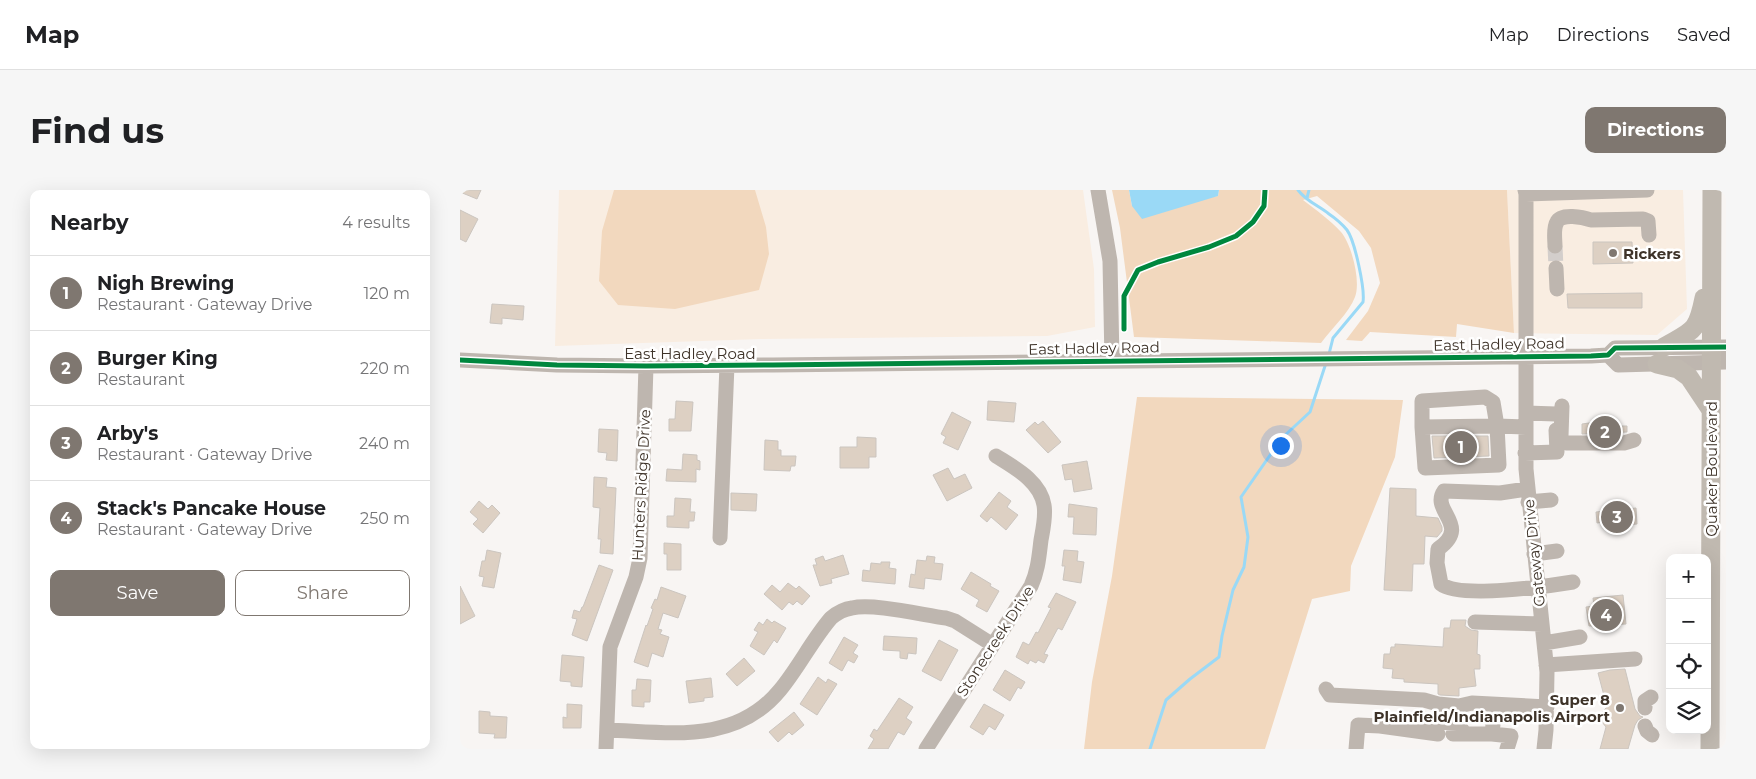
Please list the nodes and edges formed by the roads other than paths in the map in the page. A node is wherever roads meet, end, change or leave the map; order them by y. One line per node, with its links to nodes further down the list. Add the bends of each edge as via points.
1 (1098, 190): 14 (street, via 1110,262)
2 (1647, 190): 4 (street)
3 (1712, 190): 7 (main road, Quaker Boulevard)
4 (1526, 192): 12 (street, Gateway Drive)
5 (1649, 234): 6 (street, via 1648,221 1643,219 1563,218 1556,224)
6 (1555, 246)
7 (1712, 258): 10 (main road, Quaker Boulevard); 11 (main road, via 1699,322)
8 (1556, 268): 9 (street)
9 (1557, 289)
10 (1719, 354): 11 (street, East Hadley Road); 18 (main road, Quaker Boulevard)
11 (1661, 355): 12 (street, East Hadley Road, via 1618,365 1608,355); 18 (main road, via 1689,377)
12 (1526, 357): 14 (street, East Hadley Road); 19 (street, Gateway Drive)
13 (460, 360): 16 (street, East Hadley Road)
14 (1112, 361): 15 (street, East Hadley Road)
15 (726, 365): 16 (street, East Hadley Road); 27 (street)
16 (646, 366): 42 (street, Hunters Ridge Drive, via 640,558 610,647)
17 (1563, 407): 19 (street); 22 (street, via 1561,436 1566,443 1624,443); 23 (street, via 1557,452)
18 (1711, 410): 49 (main road, Quaker Boulevard)
19 (1526, 420): 20 (street); 23 (street, Gateway Drive)
20 (1497, 426): 21 (street); 21 (street, via 1493,402 1485,397 1422,401); 21 (street, via 1499,465 1425,468)
21 (1422, 428)
22 (1634, 440)
23 (1525, 453): 25 (street, Gateway Drive)
24 (996, 456): 36 (street, Stonecreek Drive, via 1034,483 1042,497 1044,514 1034,579)
25 (1527, 495): 26 (street); 29 (street, Gateway Drive); 31 (street, via 1444,491 1440,511 1449,516 1450,538 1446,543 1438,543 1439,577 1445,588 1495,591)
26 (1551, 500)
27 (720, 538)
28 (1557, 551): 29 (street)
29 (1534, 554): 31 (street, Gateway Drive)
30 (1573, 582): 31 (street)
31 (1538, 588): 33 (street, Gateway Drive)
32 (1475, 622): 33 (street, via 1499,629 1506,622)
33 (1542, 624): 35 (street, Gateway Drive)
34 (1580, 637): 35 (street)
35 (1544, 643): 38 (street, Gateway Drive)
36 (993, 645): 42 (street, via 946,618 852,608 827,622 773,698 737,722 702,732); 45 (street, Stonecreek Drive)
37 (1635, 659): 38 (street)
38 (1546, 665): 41 (street, Gateway Drive)
39 (1326, 689): 40 (street, via 1330,695 1431,698 1445,705 1459,706 1465,700)
40 (1494, 705): 41 (street); 43 (street)
41 (1547, 708): 48 (street, Gateway Drive)
42 (607, 730): 44 (street, Hunters Ridge Drive)
43 (1492, 734): 46 (street, via 1358,725); 47 (street, via 1511,736)
44 (606, 749)
45 (926, 749)
46 (1356, 749)
47 (1507, 749)
48 (1544, 749)
49 (1710, 749)

